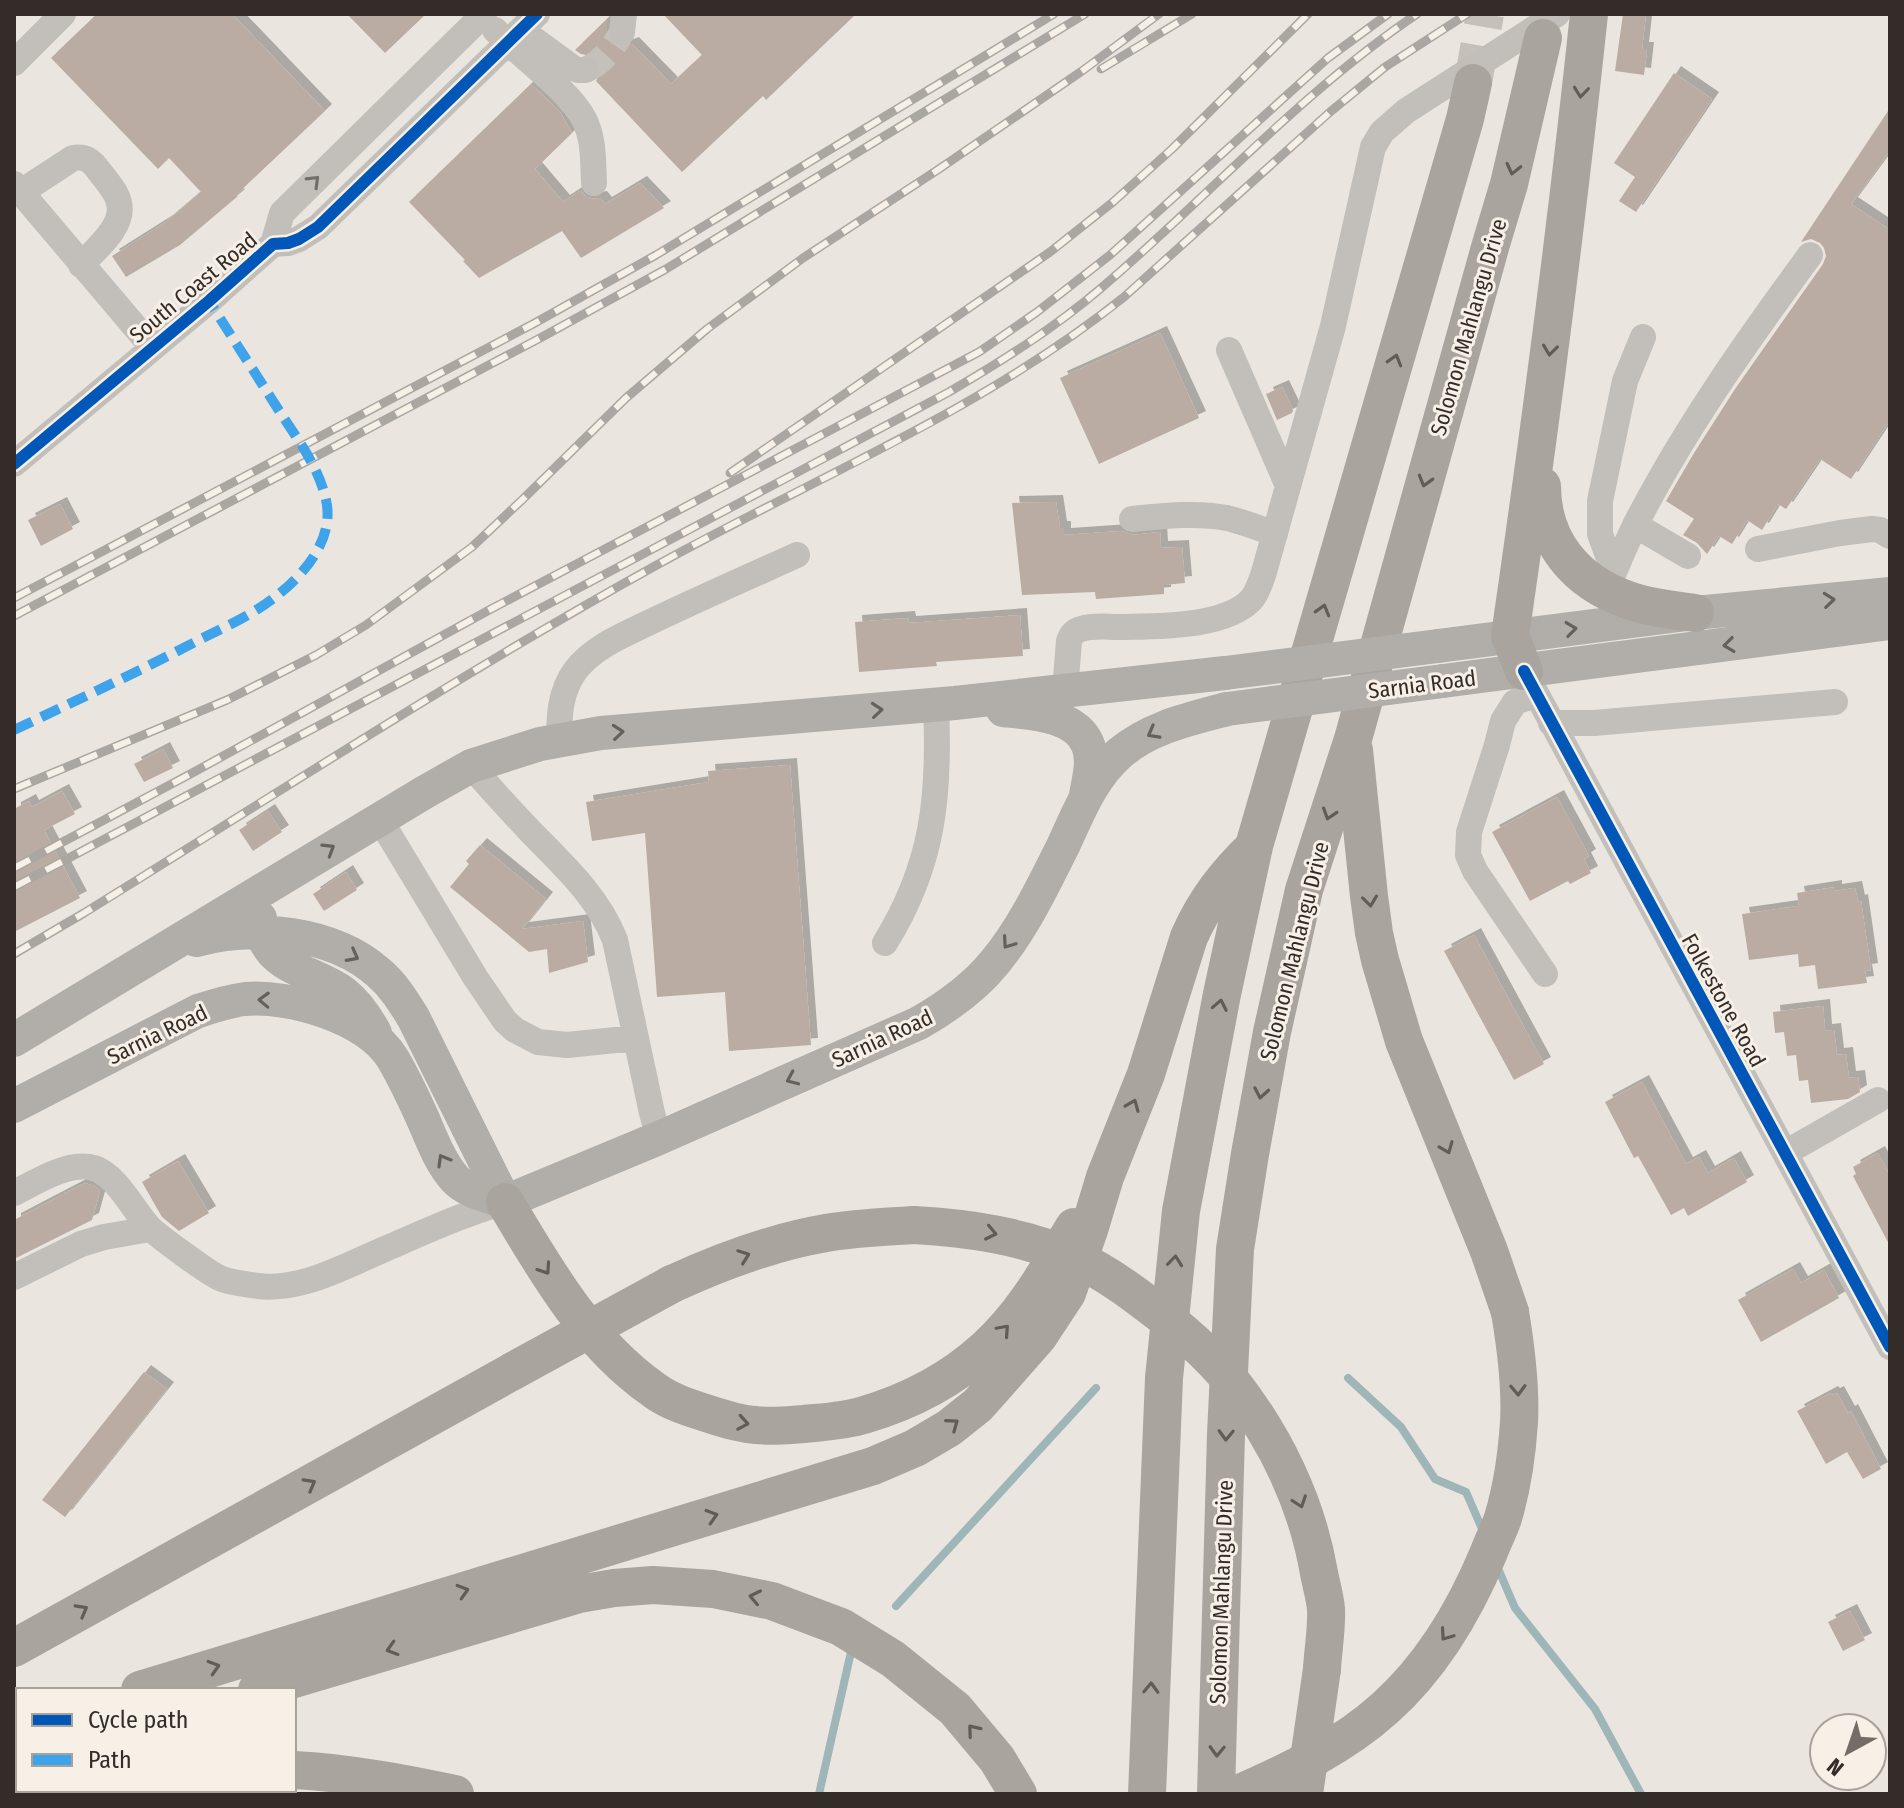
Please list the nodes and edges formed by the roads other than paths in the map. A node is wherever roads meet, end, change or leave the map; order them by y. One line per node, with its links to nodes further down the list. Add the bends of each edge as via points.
1 (63, 14): 6 (street)
2 (1589, 14): 21 (highway, one-way to 21)
3 (483, 15): 5 (street); 9 (street, South Coast Road)
4 (1550, 26): 23 (street, via 1406,111 1377,139); 41 (highway, Solomon Mahlangu Drive, one-way to 41)
5 (522, 29): 7 (street, via 573,68); 10 (street, South Coast Road); 13 (street, via 587,124)
6 (14, 63)
7 (585, 70)
8 (1473, 83): 46 (highway, one-way to 8)
9 (401, 96): 10 (street); 11 (street, South Coast Road)
10 (426, 123): 12 (street, South Coast Road)
11 (339, 156): 12 (street); 15 (street, South Coast Road, one-way to 11, via 282,213)
12 (365, 183): 15 (street, South Coast Road, via 308,234)
13 (594, 183)
14 (18, 188): 17 (street); 17 (street, via 73,158 97,167 116,195 120,213 106,239)
15 (273, 244): 19 (street, South Coast Road)
16 (1810, 255): 25 (street, via 1742,348)
17 (81, 265): 19 (street)
18 (1643, 337): 31 (street, via 1625,381 1600,501 1600,534)
19 (153, 348): 22 (street, South Coast Road)
20 (1229, 350): 23 (street)
21 (1542, 411): 31 (highway, via 1542,497 1550,534 1576,569 1595,584); 35 (highway)
22 (14, 464)
23 (1288, 486): 26 (street)
24 (1132, 519): 26 (street, via 1202,515)
25 (1635, 525): 30 (street); 31 (street)
26 (1275, 534): 37 (street, via 1257,592 1232,614 1199,622 1077,630 1069,641)
27 (1890, 536): 28 (street, via 1872,529)
28 (1758, 549)
29 (797, 555): 42 (street, via 672,611 585,658 563,694)
30 (1688, 556)
31 (1610, 581): 33 (highway, via 1626,599)
32 (1890, 594): 33 (main road, Sarnia Road, one-way to 32)
33 (1695, 613): 35 (main road, Sarnia Road, one-way to 33)
34 (1890, 623): 36 (main road, Sarnia Road, one-way to 36)
35 (1510, 636): 36 (highway); 37 (main road, Sarnia Road, bridge)
36 (1530, 683): 40 (street, Folkestone Road); 44 (main road, Sarnia Road, one-way to 44, bridge, via 1443,681 1227,709 1143,738 1120,753); 51 (street, via 1503,721 1467,847 1475,871)
37 (1065, 691): 39 (main road, Sarnia Road)
38 (1835, 702): 40 (street)
39 (946, 704): 42 (main road, Sarnia Road, one-way to 39); 44 (main road, via 1053,717 1077,730 1088,744 1091,765); 49 (street, via 925,857 902,916)
40 (1551, 723): 58 (street, Folkestone Road)
41 (1353, 739): 73 (highway, Solomon Mahlangu Drive, one-way to 73, via 1301,904 1272,1032 1235,1249); 74 (highway, one-way to 74, bridge, via 1380,960 1404,1041 1510,1312 1519,1421 1503,1518 1453,1627 1420,1671 1385,1708 1338,1744)
42 (559, 741): 43 (main road, Sarnia Road)
43 (471, 766): 45 (main road, Sarnia Road); 52 (street, via 603,915 615,940)
44 (1085, 800): 57 (main road, Sarnia Road, one-way to 57, via 1021,924 994,963 962,994 919,1023)
45 (379, 818): 47 (main road, Sarnia Road, one-way to 45); 52 (street, via 475,977 515,1030 538,1042 567,1045)
46 (1254, 846): 59 (highway, one-way to 46, via 1198,917); 72 (highway, one-way to 46, via 1164,1378 1179,1226)
47 (263, 890): 48 (main road); 50 (main road, Sarnia Road)
48 (261, 932): 50 (main road, via 234,932); 54 (main road, via 283,962 347,995 365,1013); 61 (main road, one-way to 61, via 338,948 378,972 397,991)
49 (885, 943)
50 (169, 947): 53 (main road, Sarnia Road)
51 (1545, 974)
52 (635, 1038): 57 (street)
53 (14, 1040)
54 (381, 1043): 56 (main road, Sarnia Road, one-way to 56, via 354,1024 294,1003 225,1002 175,1022); 61 (main road, Sarnia Road, one-way to 54, via 463,1185 442,1162 417,1104)
55 (1878, 1100): 58 (street)
56 (14, 1106)
57 (659, 1138): 61 (main road, Sarnia Road)
58 (1785, 1153): 64 (street, Folkestone Road)
59 (1105, 1177): 61 (highway, one-way to 59, via 587,1328 654,1390 734,1422 778,1426 862,1416 935,1385 968,1364 1022,1308); 67 (highway, one-way to 59, via 873,1466 915,1448 978,1405 1052,1317 1067,1293)
60 (14, 1193): 62 (street, via 62,1170 93,1168 117,1186)
61 (505, 1202): 62 (street, via 285,1287 219,1279)
62 (150, 1229): 63 (street, via 81,1244)
63 (14, 1277)
64 (1883, 1315): 65 (street, Folkestone Road)
65 (1890, 1347)
66 (14, 1648): 75 (highway, one-way to 75, bridge, via 700,1271 824,1233 948,1227 1040,1245 1077,1259 1137,1296 1198,1345 1264,1427 1295,1487 1313,1539 1326,1608)
67 (147, 1688)
68 (264, 1688): 71 (highway, one-way to 68, via 955,1709 893,1659 841,1627 772,1601 713,1589 653,1585 579,1594)
69 (296, 1770): 70 (highway)
70 (455, 1794)
71 (1018, 1794)
72 (1147, 1794)
73 (1216, 1794)
74 (1238, 1794)
75 (1304, 1794)

